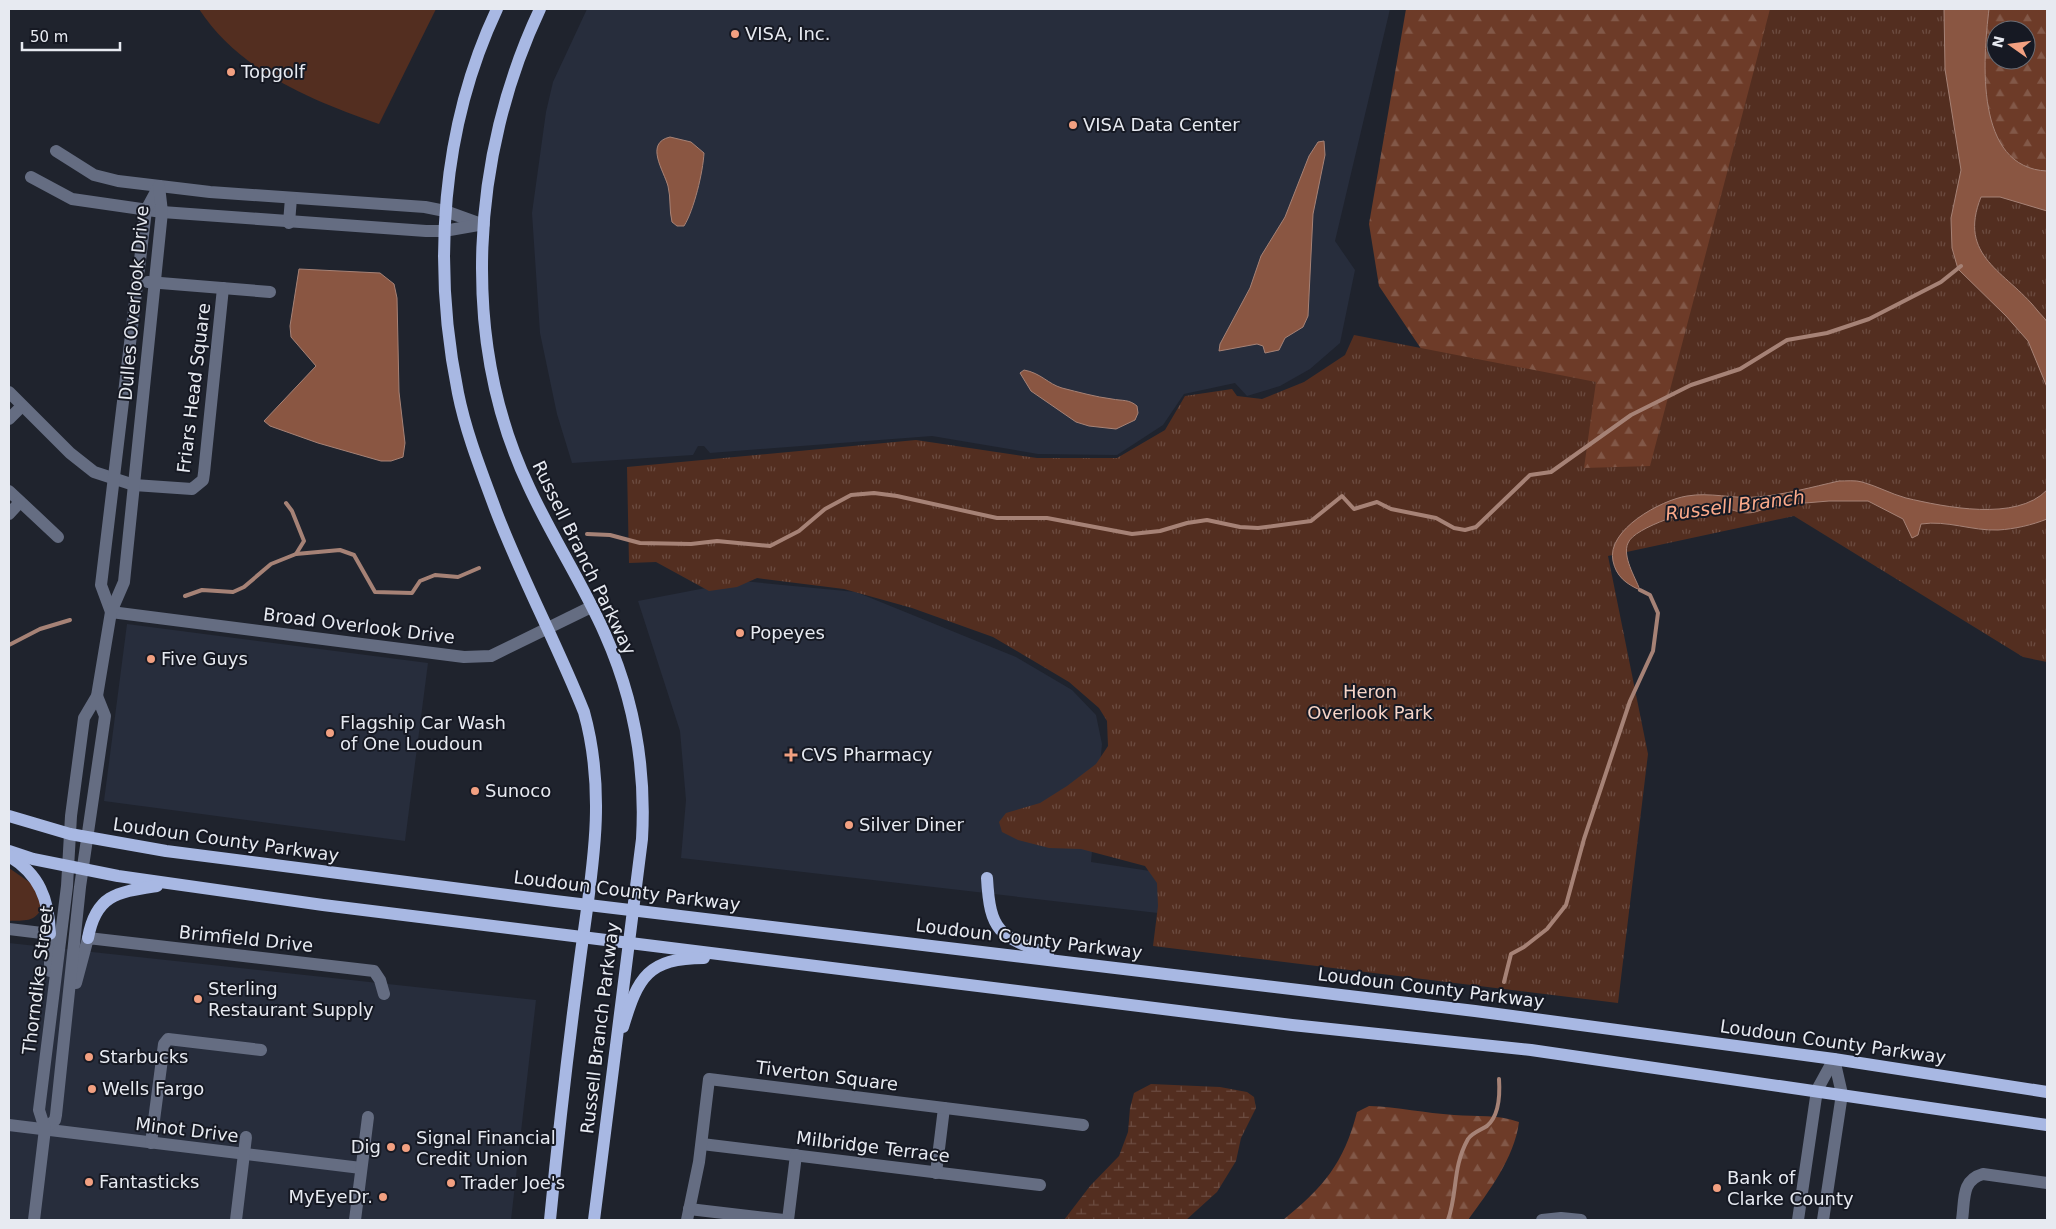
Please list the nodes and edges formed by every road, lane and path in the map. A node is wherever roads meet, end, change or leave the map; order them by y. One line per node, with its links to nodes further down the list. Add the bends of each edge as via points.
1 (497, 9): 8 (main road, Russell Branch Parkway, via 473,70)
2 (540, 9): 11 (main road, Russell Branch Parkway, via 522,51 498,132)
3 (56, 151): 5 (street, via 94,175)
4 (31, 177): 7 (street, via 72,199)
5 (159, 186): 6 (street); 7 (street, Dulles Overlook Drive); 9 (street, Dulles Overlook Drive)
6 (291, 198): 8 (street); 10 (street)
7 (146, 210): 9 (street); 13 (street, Dulles Overlook Drive)
8 (445, 211): 11 (street); 12 (main road, Russell Branch Parkway)
9 (162, 212): 10 (street); 14 (street, Dulles Overlook Drive)
10 (289, 223): 12 (street)
11 (484, 224): 12 (street); 26 (main road, Russell Branch Parkway, via 486,322 491,367 504,420 529,487)
12 (444, 231): 28 (main road, Russell Branch Parkway, via 446,314 458,394 497,513)
13 (138, 282): 14 (street); 20 (street, Dulles Overlook Drive)
14 (155, 283): 15 (street); 21 (street, Dulles Overlook Drive)
15 (223, 288): 16 (street); 21 (street, Friars Head Square, via 203,480 186,490)
16 (270, 292)
17 (9, 392): 18 (street)
18 (22, 406): 19 (street); 20 (street, via 81,463)
19 (9, 419)
20 (114, 479): 21 (street); 27 (street, Dulles Overlook Drive, via 101,585)
21 (134, 485): 27 (street, Dulles Overlook Drive, via 124,582)
22 (9, 491): 23 (street)
23 (20, 502): 24 (street); 25 (street)
24 (9, 514)
25 (58, 537)
26 (591, 607): 28 (street, Broad Overlook Drive); 40 (main road, Russell Branch Parkway, via 624,685 640,760 642,839)
27 (111, 612): 28 (street, Broad Overlook Drive, via 464,658 491,656); 29 (street, Dulles Overlook Drive)
28 (547, 627): 39 (main road, Russell Branch Parkway, via 584,712 596,768 597,821)
29 (97, 696): 31 (street, Dulles Overlook Drive, via 84,718); 32 (street, Dulles Overlook Drive, via 105,716)
30 (9, 816): 31 (main road, Loudoun County Parkway)
31 (70, 834): 32 (main road, Loudoun County Parkway); 35 (street, Thorndike Street)
32 (88, 838): 36 (street, Thorndike Street); 39 (main road, Loudoun County Parkway, via 222,859)
33 (9, 851): 35 (main road)
34 (9, 856): 42 (main road, via 30,872 40,885 47,902)
35 (68, 866): 36 (main road); 49 (street, Thorndike Street)
36 (83, 870): 38 (main road); 50 (street, Thorndike Street)
37 (987, 878): 47 (main road, via 989,907 996,926 1014,941)
38 (170, 884): 43 (main road); 44 (main road, via 111,896 94,914)
39 (587, 904): 40 (main road, Loudoun County Parkway); 43 (main road, Russell Branch Parkway)
40 (632, 910): 45 (main road, Russell Branch Parkway); 47 (main road, Loudoun County Parkway)
41 (9, 929): 42 (street)
42 (50, 934): 49 (street)
43 (582, 936): 45 (main road); 77 (main road, Russell Branch Parkway)
44 (88, 938): 48 (street, Brimfield Drive, via 374,971); 50 (street)
45 (627, 942): 46 (main road); 53 (main road, Russell Branch Parkway)
46 (754, 959): 53 (main road, via 677,959 650,971 631,999); 54 (main road, via 1292,1025 1531,1050)
47 (1067, 961): 52 (main road, Loudoun County Parkway)
48 (384, 994)
49 (52, 1008): 62 (street, Thorndike Street, via 39,1110)
50 (68, 1009): 62 (street, Thorndike Street, via 56,1115)
51 (261, 1050): 64 (street, via 168,1040 164,1044)
52 (1834, 1059): 54 (street); 55 (main road, Loudoun County Parkway); 56 (street)
53 (612, 1069): 78 (main road, Russell Branch Parkway)
54 (1817, 1090): 56 (main road); 82 (street)
55 (2047, 1092)
56 (1842, 1094): 61 (main road); 83 (street)
57 (944, 1108): 60 (street, Tiverton Square); 65 (street, Tiverton Square, via 709,1079); 69 (street)
58 (368, 1117): 68 (street)
59 (9, 1125): 62 (street, Minot Drive)
60 (1083, 1125)
61 (2047, 1125)
62 (45, 1129): 64 (street, Minot Drive); 74 (street, Thorndike Street)
63 (246, 1137): 66 (street)
64 (151, 1143): 66 (street, Minot Drive)
65 (702, 1144): 67 (street, Milbridge Terrace); 72 (street, Tiverton Square)
66 (244, 1154): 68 (street, Minot Drive); 75 (street)
67 (796, 1155): 69 (street, Milbridge Terrace); 79 (street)
68 (361, 1168): 76 (street)
69 (936, 1173): 71 (street, Milbridge Terrace)
70 (2047, 1183): 84 (street, via 1983,1174 1973,1177 1967,1183)
71 (1040, 1185)
72 (688, 1215): 73 (street)
73 (727, 1217): 79 (street)
74 (34, 1220)
75 (236, 1220)
76 (355, 1220)
77 (550, 1220)
78 (594, 1220)
79 (786, 1220)
80 (1542, 1220): 81 (street)
81 (1581, 1220)
82 (1798, 1220)
83 (1823, 1220)
84 (1962, 1220)

